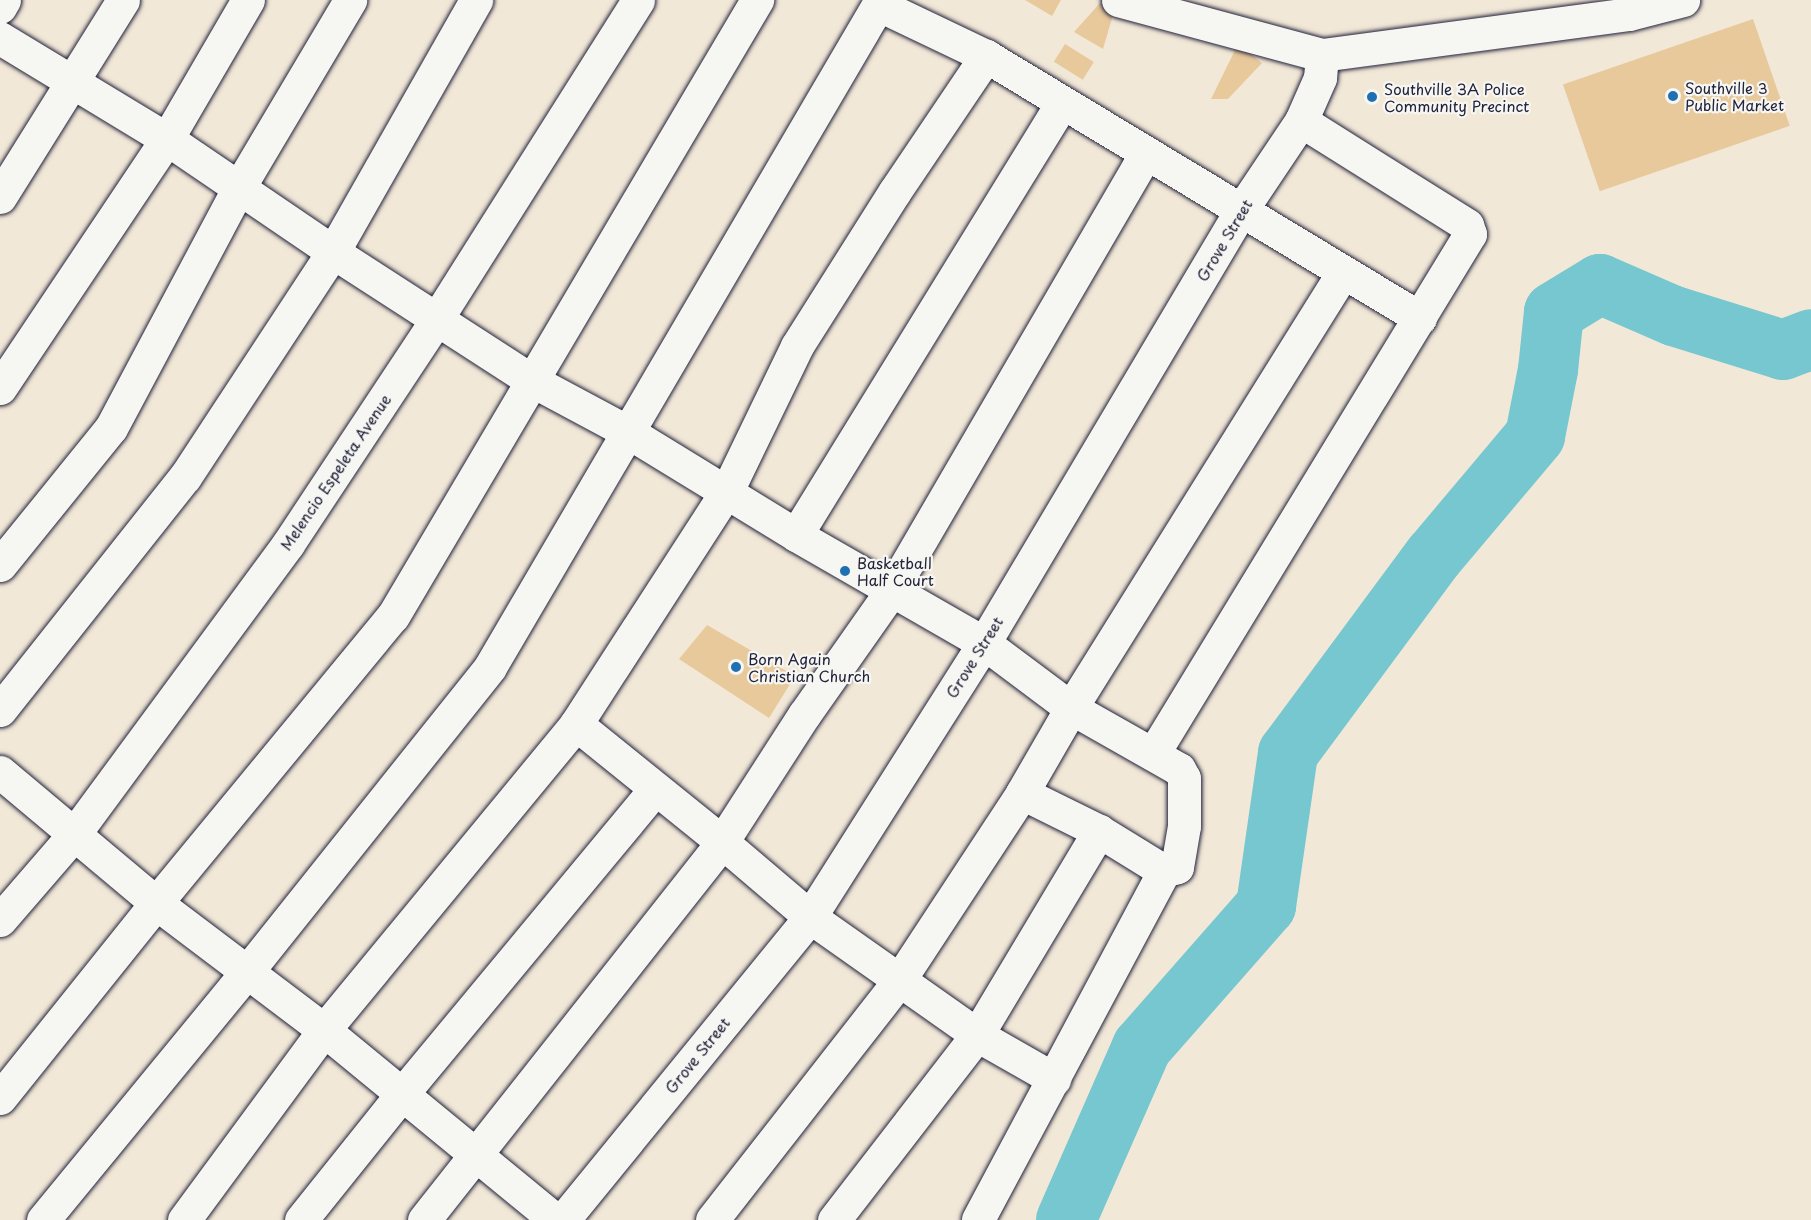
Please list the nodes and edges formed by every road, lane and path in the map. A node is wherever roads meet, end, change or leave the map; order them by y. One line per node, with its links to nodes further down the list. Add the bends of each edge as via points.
1 (4, 0): 11 (street)
2 (123, 0): 16 (street)
3 (248, 0): 19 (street)
4 (350, 0): 21 (street)
5 (476, 0): 24 (street)
6 (639, 0): 27 (street, Melencio Espeleta Avenue)
7 (757, 0): 28 (street)
8 (1118, 0): 14 (street)
9 (1683, 0): 12 (street)
10 (880, 2): 15 (street); 30 (street)
11 (0, 7)
12 (1628, 7): 14 (street)
13 (0, 38): 16 (street)
14 (1322, 55): 18 (street, Grove Street, via 1320,78)
15 (986, 56): 17 (street); 31 (street, via 797,345)
16 (73, 83): 19 (street); 22 (street)
17 (1062, 103): 20 (street); 32 (street)
18 (1301, 121): 23 (street, Grove Street); 26 (street, via 1467,225 1467,242)
19 (167, 139): 21 (street); 29 (street)
20 (1146, 153): 23 (street); 34 (street)
21 (238, 189): 24 (street); 33 (street, via 111,428)
22 (0, 197)
23 (1240, 212): 25 (street); 35 (street, Grove Street)
24 (333, 252): 27 (street); 37 (street, via 185,477)
25 (1342, 274): 26 (street); 36 (street)
26 (1420, 318): 39 (street)
27 (436, 320): 28 (street); 44 (street, Melencio Espeleta Avenue, via 288,544)
28 (531, 380): 30 (street); 47 (street, via 393,616)
29 (0, 388)
30 (628, 432): 31 (street); 50 (street, via 490,667)
31 (727, 491): 32 (street); 38 (street)
32 (796, 535): 34 (street)
33 (0, 565)
34 (891, 591): 35 (street); 45 (street)
35 (984, 643): 36 (street); 48 (street, Grove Street)
36 (1071, 708): 39 (street); 42 (street)
37 (0, 710)
38 (576, 724): 41 (street); 52 (street)
39 (1153, 754): 46 (street, via 1179,769 1184,778 1179,860 1177,867)
40 (0, 772): 44 (street)
41 (655, 789): 45 (street); 55 (street)
42 (1022, 794): 43 (street); 51 (street)
43 (1099, 831): 46 (street); 53 (street)
44 (75, 832): 47 (street); 49 (street, Melencio Espeleta Avenue)
45 (722, 842): 48 (street); 57 (street)
46 (1164, 871): 54 (street)
47 (156, 903): 50 (street); 56 (street)
48 (810, 917): 51 (street); 64 (street, Grove Street)
49 (0, 920)
50 (246, 973): 52 (street); 59 (street)
51 (900, 979): 53 (street); 58 (street)
52 (324, 1030): 55 (street); 60 (street)
53 (977, 1035): 54 (street); 65 (street)
54 (1054, 1079): 66 (street)
55 (402, 1094): 57 (street); 61 (street)
56 (0, 1098)
57 (476, 1157): 62 (street); 63 (street)
58 (722, 1217)
59 (43, 1220)
60 (184, 1220)
61 (301, 1220)
62 (424, 1220)
63 (555, 1220)
64 (563, 1220)
65 (834, 1220)
66 (978, 1220)

